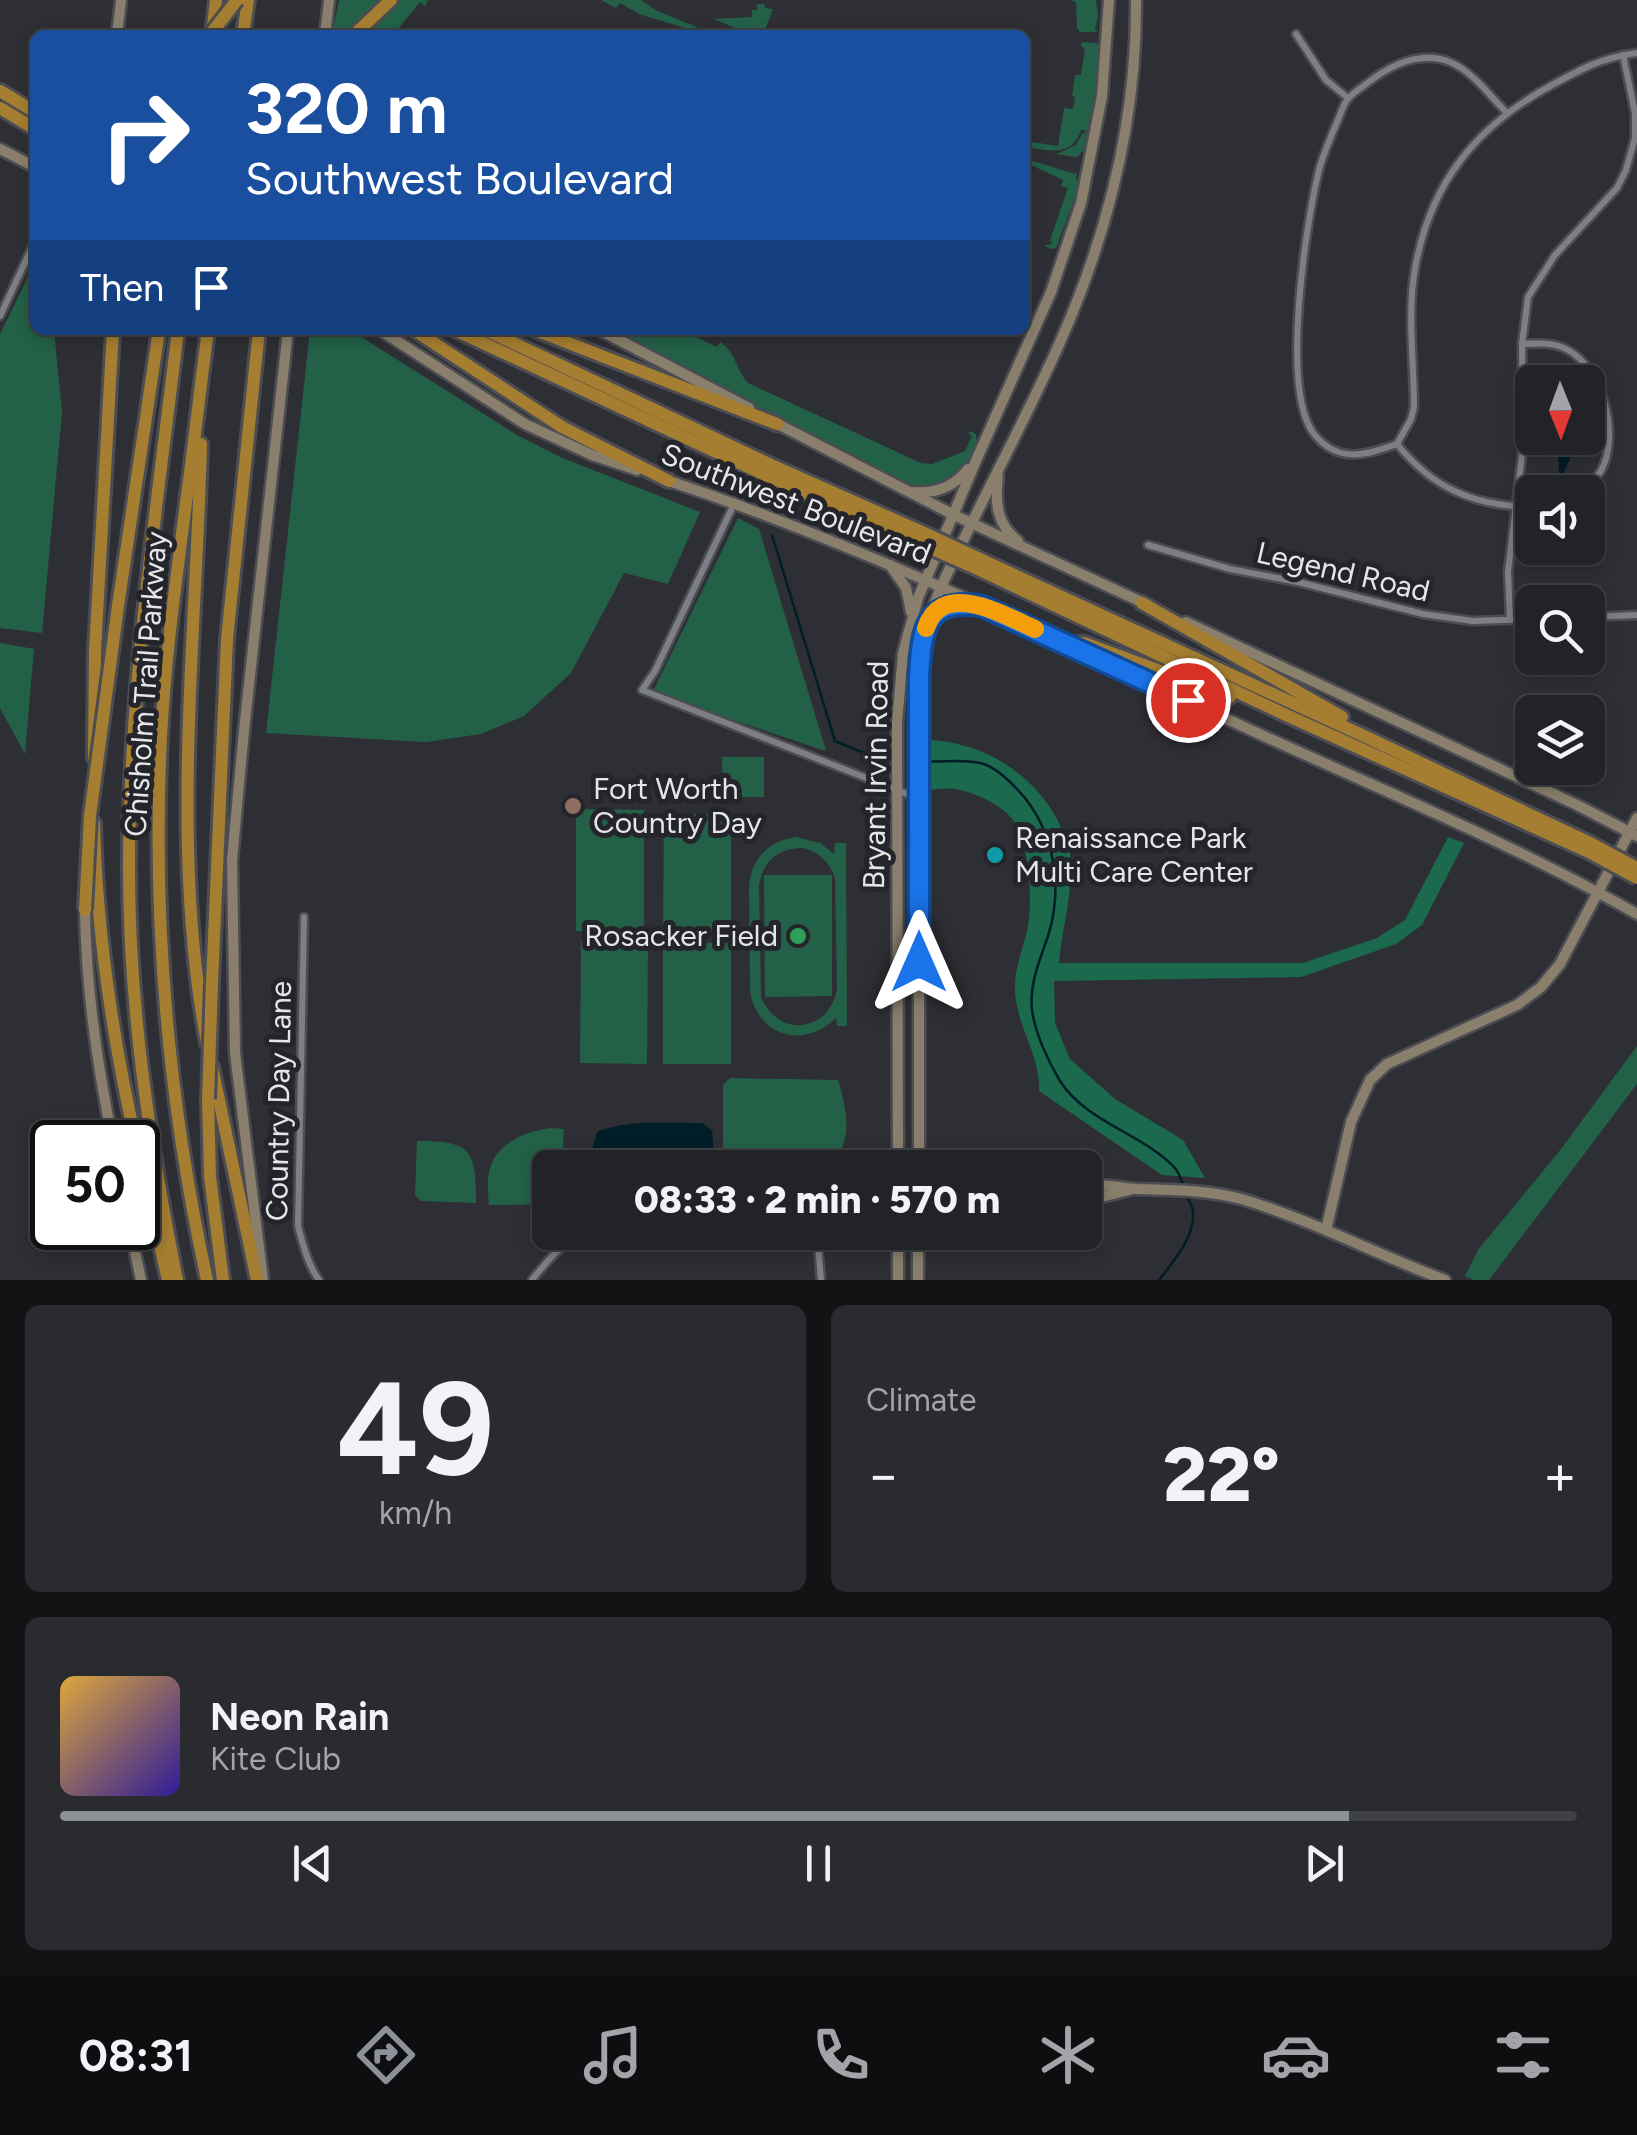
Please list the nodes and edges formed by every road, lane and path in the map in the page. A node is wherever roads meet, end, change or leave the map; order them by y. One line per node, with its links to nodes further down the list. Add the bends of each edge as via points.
1 (122, 0): 9 (main road)
2 (216, 0): 10 (highway)
3 (237, 0): 11 (highway, bridge)
4 (248, 0): 12 (highway)
5 (329, 0): 13 (main road)
6 (392, 0): 14 (highway)
7 (1107, 0): 44 (main road, Bryant Irvin Road, via 1102,96 1081,203 1051,292)
8 (1136, 0): 45 (main road, Bryant Irvin Road, via 1128,116 1105,217 1064,332)
9 (118, 30)
10 (212, 30)
11 (215, 30)
12 (245, 30)
13 (326, 30)
14 (359, 30)
15 (1296, 34): 19 (street, via 1326,80)
16 (1637, 53): 17 (street)
17 (1624, 55): 22 (street, via 1581,69); 40 (street, via 1636,113 1626,170 1528,297)
18 (0, 91): 21 (highway)
19 (1348, 98): 22 (street, via 1380,74 1430,56 1460,67); 43 (street, via 1315,190 1298,379 1310,428 1335,452 1361,454)
20 (0, 108): 23 (highway)
21 (30, 109)
22 (1506, 113): 43 (street, via 1459,159 1426,225 1414,274 1414,407)
23 (30, 126)
24 (0, 149): 25 (main road)
25 (30, 164)
26 (30, 251): 27 (street)
27 (0, 316)
28 (113, 335): 87 (highway, via 95,650 94,830 110,996)
29 (158, 335): 81 (highway, bridge, via 90,816)
30 (177, 335): 102 (highway, Chisholm Trail Parkway, via 137,674 129,860 144,1088)
31 (207, 335): 41 (highway, Chisholm Trail Parkway)
32 (259, 335): 104 (highway, bridge, via 225,662 212,983 210,1176)
33 (290, 335): 105 (main road, via 232,860 235,1053)
34 (388, 335): 48 (main road, Southwest Boulevard, via 524,424)
35 (422, 335): 48 (highway, via 562,428)
36 (466, 335): 55 (highway, Southwest Boulevard, via 772,478)
37 (497, 335): 55 (highway, Southwest Boulevard)
38 (548, 335): 42 (highway)
39 (609, 335): 42 (main road, Southwest Boulevard)
40 (1522, 344): 46 (street); 47 (street, via 1567,349 1598,385 1609,427)
41 (202, 370): 103 (highway, Chisholm Trail Parkway, via 165,684 158,874 173,1088); 105 (highway, via 190,921 197,992)
42 (777, 424): 49 (main road, Southwest Boulevard)
43 (1397, 444): 51 (street, via 1414,465 1461,496)
44 (978, 456): 49 (main road, via 945,488); 52 (main road, Bryant Irvin Road)
45 (999, 468): 54 (main road, Bryant Irvin Road); 57 (main road, via 1000,521)
46 (1520, 475)
47 (1597, 475)
48 (669, 481): 50 (main road, Southwest Boulevard)
49 (907, 491): 52 (main road, Southwest Boulevard)
50 (734, 504): 58 (main road, Southwest Boulevard); 73 (street, via 642,690)
51 (1515, 507)
52 (954, 515): 54 (main road, Southwest Boulevard); 60 (main road, Bryant Irvin Road)
53 (1515, 515): 68 (street)
54 (971, 522): 57 (main road, Southwest Boulevard); 61 (main road, Bryant Irvin Road)
55 (920, 537): 59 (highway, Southwest Boulevard, bridge)
56 (1148, 545): 68 (street, Legend Road, via 1423,614)
57 (1031, 551): 62 (main road, Southwest Boulevard)
58 (889, 564): 60 (main road, Southwest Boulevard); 66 (main road, via 906,588)
59 (982, 566): 71 (highway, Southwest Boulevard); 72 (highway, Southwest Boulevard)
60 (925, 580): 61 (main road, Southwest Boulevard); 66 (main road, Bryant Irvin Road)
61 (941, 587): 63 (main road, Southwest Boulevard); 67 (main road, Bryant Irvin Road)
62 (1142, 603): 72 (highway); 76 (main road, Southwest Boulevard)
63 (982, 606): 67 (main road, via 952,604); 70 (main road, Southwest Boulevard)
64 (1637, 616): 65 (street)
65 (1605, 617)
66 (911, 618): 73 (main road, Bryant Irvin Road, via 899,677)
67 (929, 620): 74 (main road, Bryant Irvin Road, via 920,662)
68 (1510, 620): 69 (street, Legend Road)
69 (1515, 620)
70 (1067, 644): 71 (highway, via 1084,642); 80 (main road, Southwest Boulevard)
71 (1286, 715): 77 (highway, Southwest Boulevard)
72 (1362, 735): 77 (highway, Southwest Boulevard)
73 (898, 790): 74 (street); 84 (main road, Bryant Irvin Road)
74 (920, 799): 85 (main road, Bryant Irvin Road)
75 (1637, 818): 76 (main road)
76 (1633, 834): 80 (main road)
77 (1590, 848): 78 (highway, Southwest Boulevard, bridge); 79 (highway, Southwest Boulevard, bridge)
78 (1637, 868)
79 (1637, 878)
80 (1599, 892): 82 (main road, Southwest Boulevard); 93 (main road, via 1541,987 1485,1021 1387,1064 1370,1080 1351,1122)
81 (85, 910): 86 (main road, via 88,985)
82 (1637, 914)
83 (304, 917): 106 (street, Country Day Lane, via 298,1226)
84 (898, 928): 85 (main road); 88 (main road, Bryant Irvin Road)
85 (919, 928): 89 (main road, Bryant Irvin Road)
86 (109, 1120)
87 (132, 1120)
88 (898, 1150)
89 (919, 1150)
90 (1102, 1185): 91 (main road)
91 (1134, 1189): 92 (main road); 93 (main road, via 1245,1200)
92 (1102, 1197)
93 (1326, 1230): 111 (main road)
94 (160, 1246): 101 (highway)
95 (135, 1250): 100 (main road)
96 (557, 1250): 107 (street)
97 (818, 1250): 108 (street)
98 (898, 1250): 109 (main road)
99 (918, 1250): 110 (main road)
100 (141, 1280)
101 (168, 1280)
102 (177, 1280)
103 (207, 1280)
104 (222, 1280)
105 (260, 1280)
106 (319, 1280)
107 (532, 1280)
108 (821, 1280)
109 (898, 1280)
110 (918, 1280)
111 (1445, 1280)

